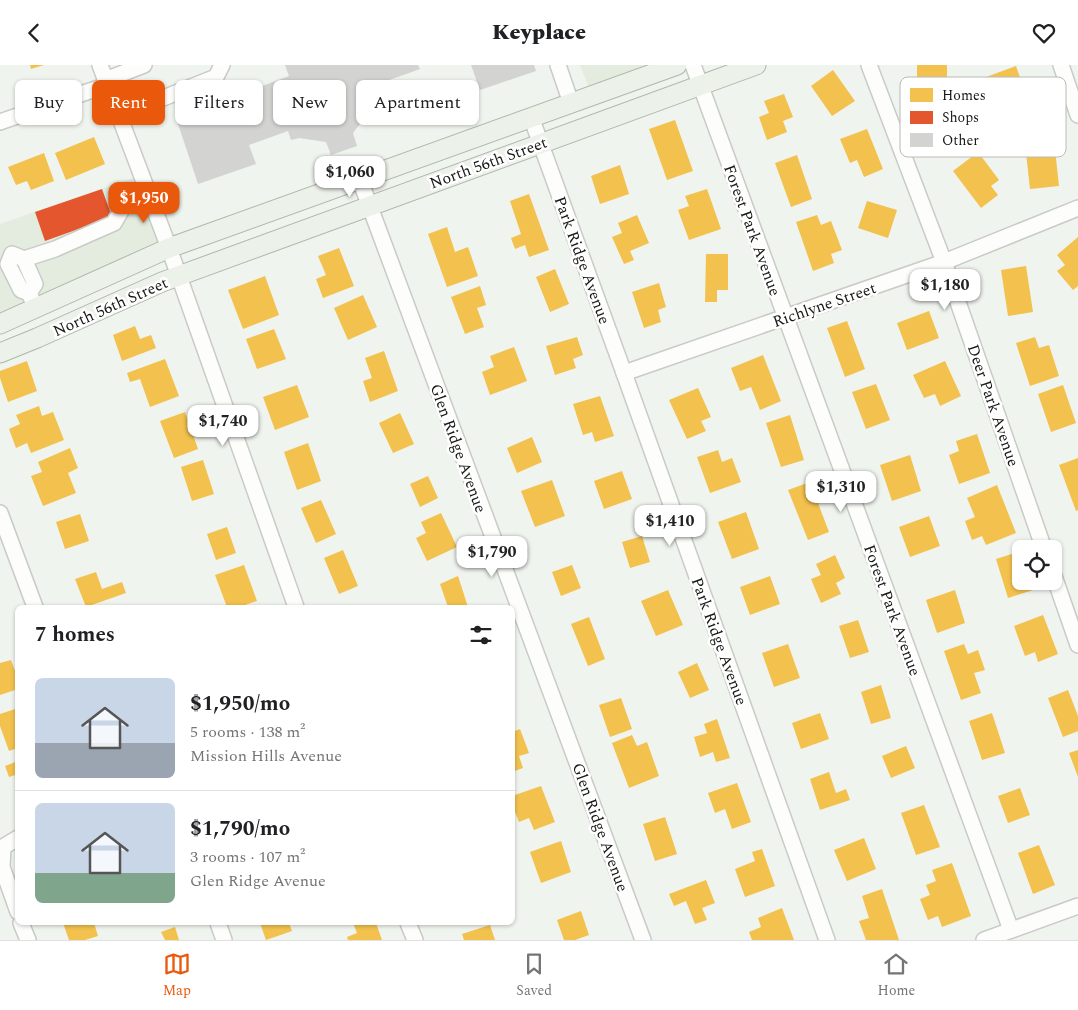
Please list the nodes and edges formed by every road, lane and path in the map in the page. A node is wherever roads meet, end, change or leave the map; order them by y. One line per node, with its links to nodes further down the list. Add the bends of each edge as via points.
1 (100, 65): 11 (street)
2 (144, 65): 12 (street)
3 (222, 65): 16 (street, via 216,77)
4 (558, 65): 17 (street)
5 (677, 65): 17 (main road, North 56th Street)
6 (693, 65): 14 (street, Forest Park Avenue)
7 (756, 65): 14 (main road, North 56th Street)
8 (870, 65): 23 (street, Deer Park Avenue)
9 (1061, 65): 10 (street)
10 (1065, 77)
11 (105, 80)
12 (109, 80)
13 (1066, 80): 18 (street)
14 (700, 85): 22 (main road, North 56th Street); 35 (street, Forest Park Avenue)
15 (92, 87): 20 (street)
16 (165, 97)
17 (571, 103): 19 (main road, North 56th Street)
18 (1078, 115)
19 (531, 117): 22 (street, Park Ridge Avenue); 25 (main road, North 56th Street)
20 (0, 122)
21 (122, 125): 26 (street)
22 (541, 143): 27 (main road, North 56th Street); 38 (street, Park Ridge Avenue)
23 (900, 145)
24 (905, 157): 31 (street, Deer Park Avenue)
25 (360, 180): 27 (street, Glen Ridge Avenue); 29 (main road, North 56th Street)
26 (147, 190): 29 (street); 30 (street, via 127,200 114,223)
27 (369, 206): 33 (main road, North 56th Street); 56 (street, Glen Ridge Avenue)
28 (1078, 208): 31 (street, Richlyne Street)
29 (169, 248): 33 (street); 34 (main road, North 56th Street)
30 (24, 259): 32 (street, via 12,254); 34 (street, via 35,284)
31 (944, 262): 35 (street, Richlyne Street); 40 (street, Deer Park Avenue)
32 (6, 273): 34 (street)
33 (179, 277): 37 (main road, North 56th Street); 43 (street)
34 (32, 301): 36 (main road, North 56th Street)
35 (784, 317): 38 (street, Richlyne Street); 51 (street, Forest Park Avenue)
36 (0, 324)
37 (0, 353)
38 (624, 373): 57 (street, Park Ridge Avenue)
39 (0, 513): 42 (street)
40 (1041, 540)
41 (1059, 590): 44 (street)
42 (34, 605)
43 (295, 605)
44 (1078, 645)
45 (15, 840): 46 (street, via 3,847 2,867)
46 (15, 903)
47 (1078, 906): 51 (street)
48 (22, 925): 53 (street)
49 (219, 925): 54 (street)
50 (409, 925): 55 (street)
51 (1012, 930): 52 (street)
52 (989, 939)
53 (28, 940)
54 (224, 940)
55 (414, 940)
56 (643, 940)
57 (827, 940)

